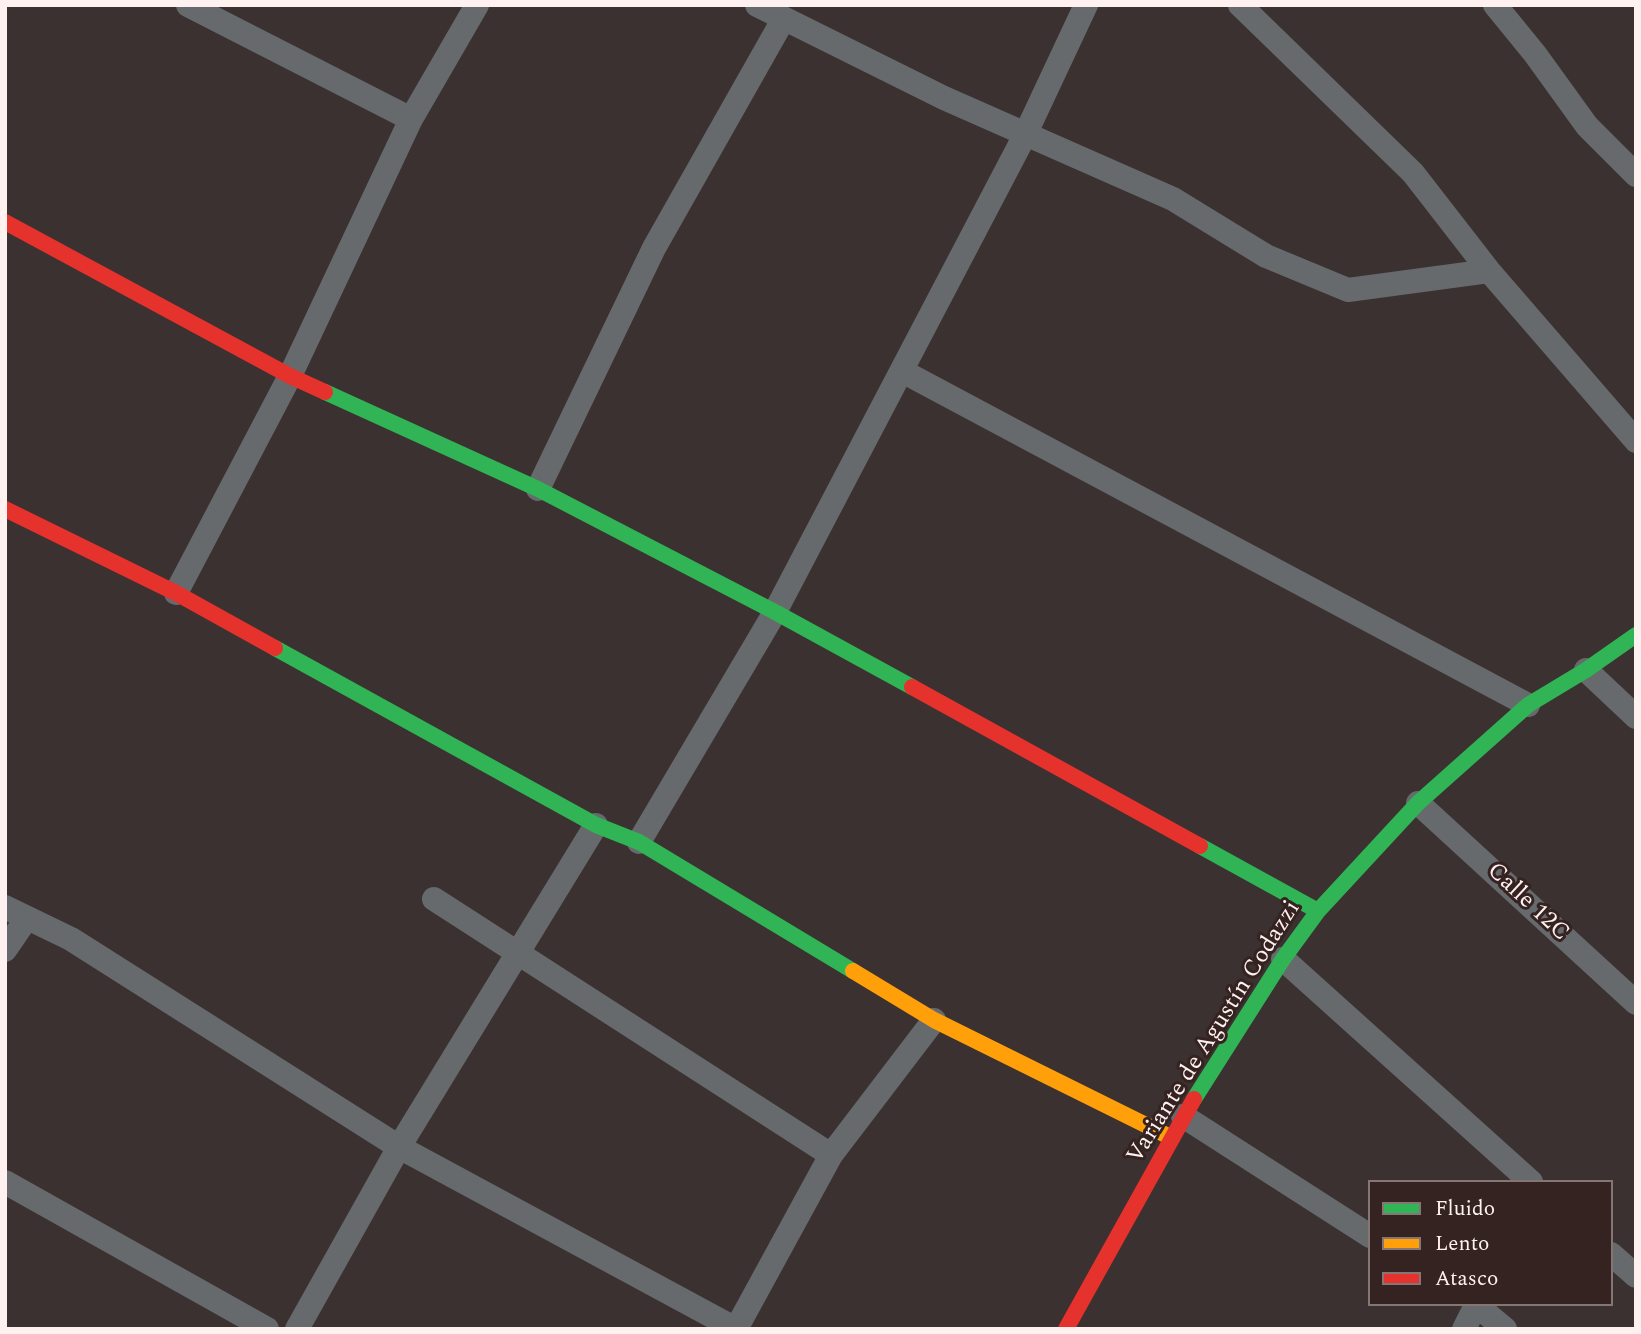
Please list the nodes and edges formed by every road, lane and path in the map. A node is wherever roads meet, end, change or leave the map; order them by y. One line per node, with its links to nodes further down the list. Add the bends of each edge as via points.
1 (187, 5): 8 (street)
2 (477, 5): 8 (street)
3 (757, 5): 7 (street)
4 (1086, 5): 9 (street)
5 (1240, 5): 12 (street, via 1413,173)
6 (1495, 5): 10 (street, via 1587,127)
7 (783, 20): 9 (street); 16 (street, via 654,248)
8 (411, 119): 14 (street)
9 (1025, 135): 12 (street, via 1173,199 1266,256 1348,290); 13 (street)
10 (1636, 174)
11 (5, 222): 14 (street)
12 (1489, 271): 15 (street)
13 (902, 371): 19 (street); 22 (street)
14 (290, 376): 16 (street); 18 (street)
15 (1636, 441)
16 (538, 489): 19 (street)
17 (5, 509): 18 (street)
18 (176, 593): 25 (street)
19 (775, 612): 26 (street); 28 (street)
20 (1636, 635): 21 (street, Variante de Agustín Codazzi)
21 (1586, 670): 22 (street, Variante de Agustín Codazzi); 23 (street)
22 (1528, 705): 24 (street, Variante de Agustín Codazzi)
23 (1636, 717)
24 (1418, 803): 28 (street, Variante de Agustín Codazzi); 33 (street, Calle 12C)
25 (596, 825): 26 (street); 31 (street)
26 (639, 842): 34 (street)
27 (434, 899): 31 (street)
28 (1318, 911): 32 (street, Variante de Agustín Codazzi)
29 (16, 912): 30 (street); 37 (street, via 71,939)
30 (5, 950)
31 (519, 953): 37 (street); 38 (street)
32 (1283, 959): 35 (street, Variante de Agustín Codazzi); 39 (street)
33 (1636, 1003)
34 (934, 1020): 36 (street); 38 (street)
35 (1183, 1116): 36 (street, Variante de Agustín Codazzi); 41 (street)
36 (1172, 1138): 49 (street, Variante de Agustín Codazzi)
37 (399, 1147): 47 (street); 48 (street)
38 (831, 1155): 48 (street)
39 (1529, 1180)
40 (5, 1182): 46 (street)
41 (1368, 1235)
42 (1613, 1256): 43 (street)
43 (1636, 1276)
44 (1476, 1306): 50 (street)
45 (1477, 1306): 51 (street)
46 (267, 1329)
47 (297, 1329)
48 (736, 1329)
49 (1066, 1329)
50 (1464, 1329)
51 (1505, 1329)

